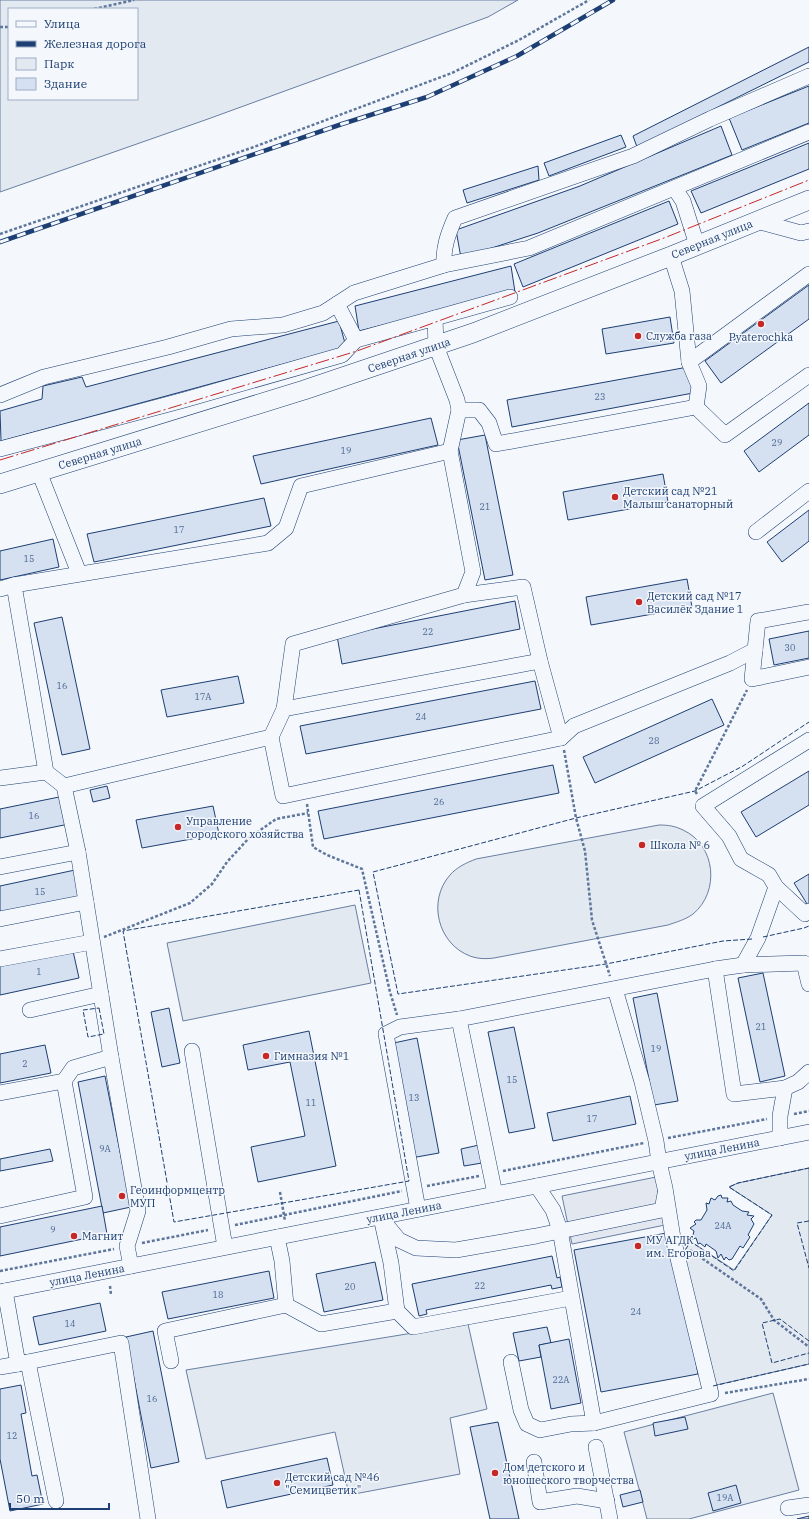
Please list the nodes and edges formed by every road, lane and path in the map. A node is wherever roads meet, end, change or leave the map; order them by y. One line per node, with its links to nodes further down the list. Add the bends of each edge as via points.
1 (134, 0): 3 (path)
2 (589, 0): 10 (path, via 519,40 452,73 251,148)
3 (98, 8)
4 (809, 76): 13 (street, via 633,156 455,218 447,236 443,255)
5 (809, 132): 6 (street)
6 (675, 189): 11 (street, via 683,201); 13 (street, via 529,248)
7 (809, 200): 8 (main road, Северная улица)
8 (757, 221): 9 (street, via 801,234); 11 (main road, Северная улица)
9 (809, 231)
10 (0, 234)
11 (697, 245): 12 (main road, Северная улица)
12 (671, 256): 19 (main road, Северная улица); 20 (street, via 682,291)
13 (444, 266): 16 (street, via 354,292)
14 (809, 274): 20 (street)
15 (510, 297): 17 (street)
16 (337, 304): 18 (street); 22 (street, via 323,313 283,325 231,329 44,377)
17 (435, 318): 18 (street); 19 (street)
18 (356, 340): 25 (street, via 342,355)
19 (436, 346): 24 (street); 27 (main road, Северная улица, via 304,390)
20 (689, 362): 23 (street, via 699,386)
21 (809, 375): 23 (street, via 725,436)
22 (0, 396)
23 (696, 407): 24 (street, via 496,444 489,423 479,410)
24 (459, 410): 26 (street)
25 (0, 449)
26 (450, 451): 31 (street, via 301,486 286,528 268,543); 33 (street, via 473,572)
27 (39, 472): 28 (main road, Северная улица); 31 (street)
28 (0, 484)
29 (809, 491): 30 (street)
30 (756, 532)
31 (80, 573): 32 (street)
32 (7, 587): 43 (street)
33 (464, 595): 36 (street, via 523,587); 39 (street, via 292,644)
34 (809, 612): 35 (street, via 758,622)
35 (755, 650): 38 (street); 41 (street, via 730,663 574,726)
36 (540, 661): 39 (street); 41 (street)
37 (809, 667): 38 (street)
38 (752, 679): 47 (path, via 696,791)
39 (284, 710): 40 (street)
40 (271, 737): 45 (street); 46 (street, via 283,796)
41 (561, 738): 46 (street); 60 (path, via 576,818 585,850 592,920)
42 (809, 740): 47 (street)
43 (46, 772): 44 (street); 45 (street)
44 (0, 778)
45 (64, 786): 49 (street)
46 (305, 792): 48 (path)
47 (703, 806): 51 (street, via 729,836 741,859 768,875)
48 (308, 813): 55 (path, via 276,818 249,838 227,862 212,884 190,903); 64 (path, via 313,847 362,869)
49 (78, 852): 50 (street); 52 (street)
50 (0, 867)
51 (776, 887): 53 (street, via 805,914); 57 (street, via 758,938)
52 (86, 902): 54 (street); 55 (street)
53 (809, 911)
54 (0, 919)
55 (92, 942): 56 (street); 61 (street)
56 (0, 959)
57 (743, 965): 58 (street); 59 (street, via 804,963)
58 (715, 969): 60 (street); 69 (street, via 734,1094)
59 (809, 984)
60 (615, 990): 63 (street); 75 (street)
61 (101, 994): 62 (street); 66 (street)
62 (30, 1010)
63 (459, 1019): 64 (street); 77 (street)
64 (400, 1027): 80 (street, via 386,1034)
65 (192, 1051): 88 (street)
66 (111, 1057): 68 (street, via 73,1068); 92 (street, via 138,1211)
67 (809, 1072): 69 (street, via 798,1082)
68 (64, 1081): 70 (street); 85 (street, via 85,1197)
69 (785, 1088): 72 (street)
70 (0, 1093)
71 (809, 1111): 72 (path)
72 (780, 1116): 74 (street); 75 (path)
73 (809, 1132): 74 (street, улица Ленина)
74 (780, 1138): 76 (street, улица Ленина)
75 (656, 1141): 76 (street); 77 (path)
76 (659, 1162): 78 (street, улица Ленина); 79 (street)
77 (491, 1174): 80 (path); 82 (street)
78 (537, 1186): 82 (street, улица Ленина); 89 (street, via 553,1210)
79 (666, 1188): 89 (street, via 662,1210); 91 (street)
80 (414, 1189): 83 (street); 84 (path)
81 (280, 1192): 84 (path)
82 (495, 1194): 83 (street, улица Ленина)
83 (418, 1209): 86 (street, улица Ленина)
84 (284, 1215): 87 (path); 88 (path)
85 (0, 1216)
86 (380, 1217): 89 (street, via 399,1240 416,1248 456,1250); 90 (street, улица Ленина); 103 (street, via 391,1263)
87 (285, 1221)
88 (223, 1228): 92 (path); 93 (street)
89 (560, 1230): 101 (street)
90 (277, 1237): 93 (street, улица Ленина); 102 (street)
91 (673, 1238): 104 (path, via 761,1299 774,1320); 110 (street)
92 (127, 1246): 94 (path); 96 (street)
93 (225, 1247): 96 (street, улица Ленина)
94 (103, 1251): 95 (path); 97 (path)
95 (105, 1258)
96 (131, 1266): 99 (street, улица Ленина)
97 (0, 1271)
98 (110, 1286): 100 (path)
99 (3, 1291): 107 (street)
100 (111, 1296)
101 (571, 1298): 103 (street, via 413,1327); 111 (street)
102 (286, 1306): 103 (street, via 321,1324); 105 (street, via 165,1331)
103 (397, 1311)
104 (809, 1347)
105 (171, 1361)
106 (511, 1362): 111 (street, via 521,1410 527,1424 540,1430)
107 (23, 1363): 108 (street); 114 (street); 118 (street, via 121,1342)
108 (0, 1367)
109 (809, 1379): 110 (path)
110 (711, 1394): 111 (street)
111 (594, 1423)
112 (596, 1447): 115 (street)
113 (534, 1462): 115 (street, via 540,1502 577,1496)
114 (56, 1501)
115 (607, 1501): 119 (street)
116 (809, 1505): 117 (street)
117 (788, 1508)
118 (148, 1519)
119 (610, 1519)

